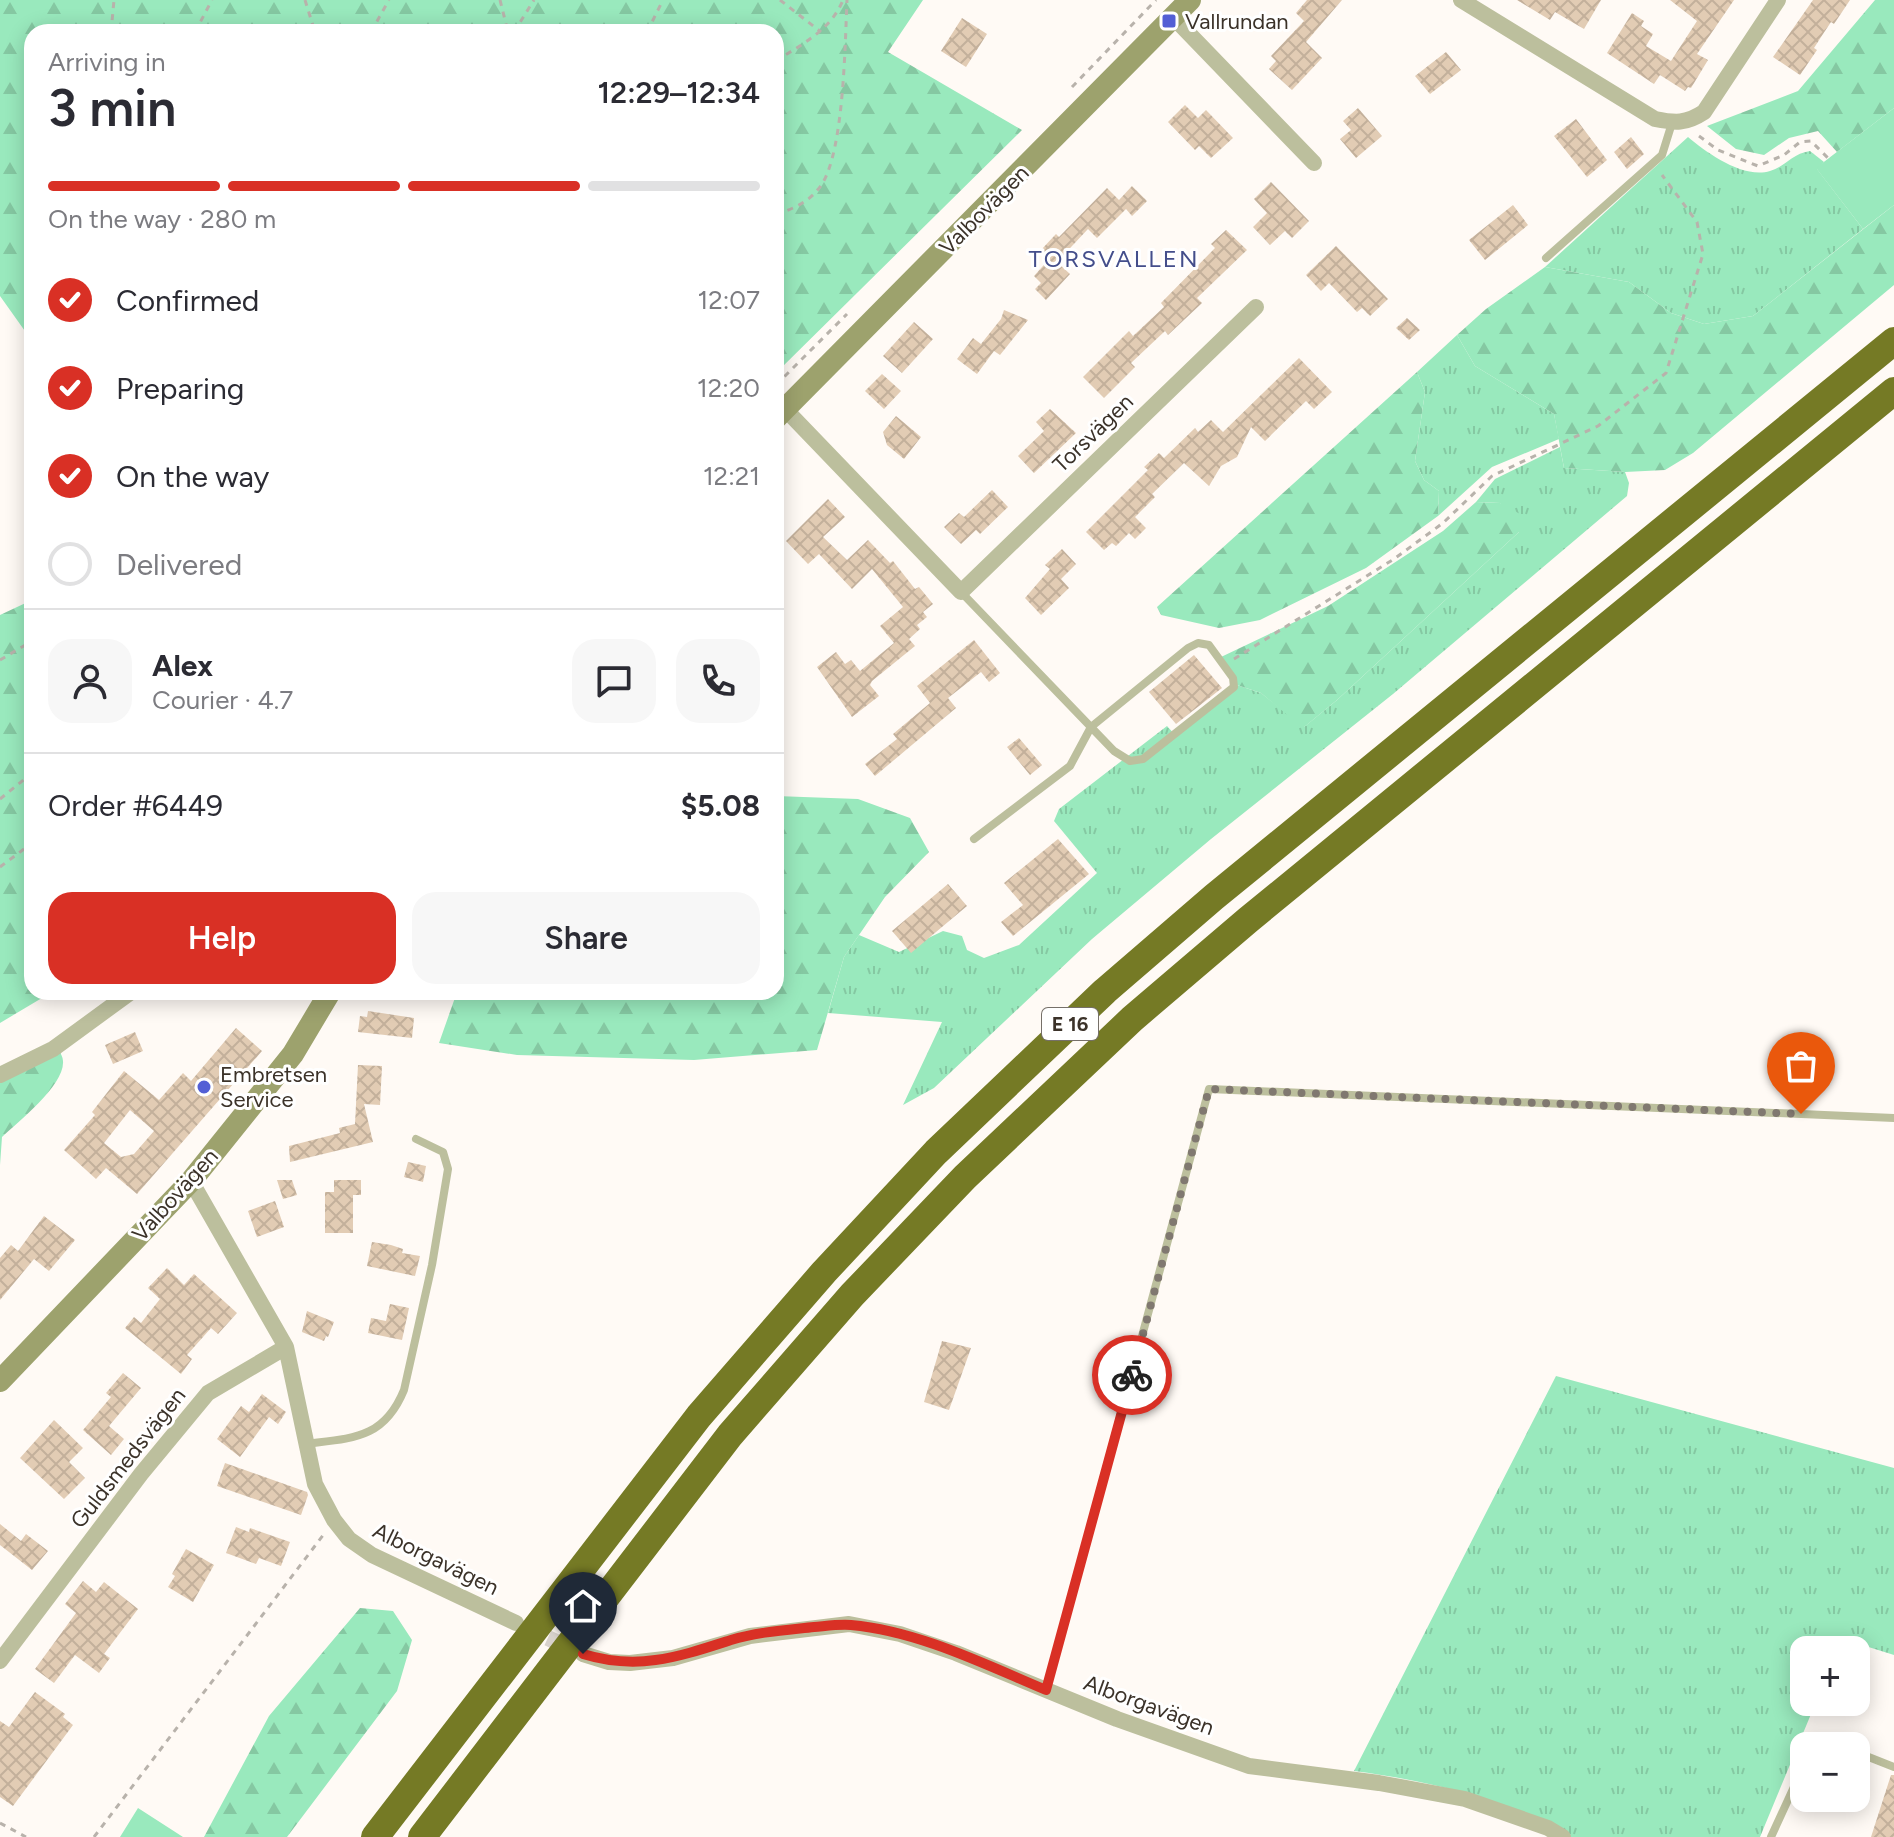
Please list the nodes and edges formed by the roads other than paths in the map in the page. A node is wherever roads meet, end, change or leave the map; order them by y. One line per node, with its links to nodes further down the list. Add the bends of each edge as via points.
1 (1190, 0): 4 (main road, Valbovägen)
2 (1461, 0): 5 (street, via 1655,119)
3 (1778, 0): 5 (street, via 1704,112)
4 (1173, 17): 6 (street); 11 (main road, Valbovägen)
5 (1675, 123): 7 (lane, via 1662,155)
6 (1314, 163)
7 (1546, 258)
8 (1256, 307): 13 (street, Torsvägen)
9 (1894, 341): 32 (highway, E 16, via 1214,897 1105,991 936,1152 699,1416)
10 (1894, 391): 33 (highway, E 16, via 1248,920 1132,1019 965,1177 852,1295 730,1435)
11 (784, 410)
12 (784, 418): 13 (street)
13 (961, 592): 14 (lane)
14 (1091, 727): 14 (lane, via 1198,643 1209,645 1233,678 1234,687 1143,759 1130,761); 15 (lane, via 1070,766)
15 (974, 839)
16 (120, 1000): 18 (street, via 53,1049)
17 (325, 1000): 21 (main road, Valbovägen, via 293,1054)
18 (0, 1075)
19 (1894, 1118): 28 (lane, via 1209,1089)
20 (416, 1139): 24 (lane, via 443,1152 448,1169 404,1390 396,1409 376,1428 346,1439)
21 (191, 1181): 22 (street); 23 (main road, Valbovägen)
22 (286, 1347): 24 (street, Alborgavägen); 27 (street, Guldsmedsvägen, via 208,1393)
23 (0, 1381)
24 (305, 1444): 25 (street, Alborgavägen, via 315,1484 349,1539)
25 (516, 1623)
26 (583, 1654): 28 (street, Alborgavägen, via 630,1663 673,1658 750,1636 849,1624 900,1634)
27 (0, 1661)
28 (1046, 1690): 34 (street, Alborgavägen, via 1249,1766 1465,1799)
29 (1870, 1758): 30 (lane)
30 (1894, 1767)
31 (1790, 1791): 35 (lane)
32 (375, 1837)
33 (422, 1837)
34 (1563, 1837)
35 (1771, 1837)

